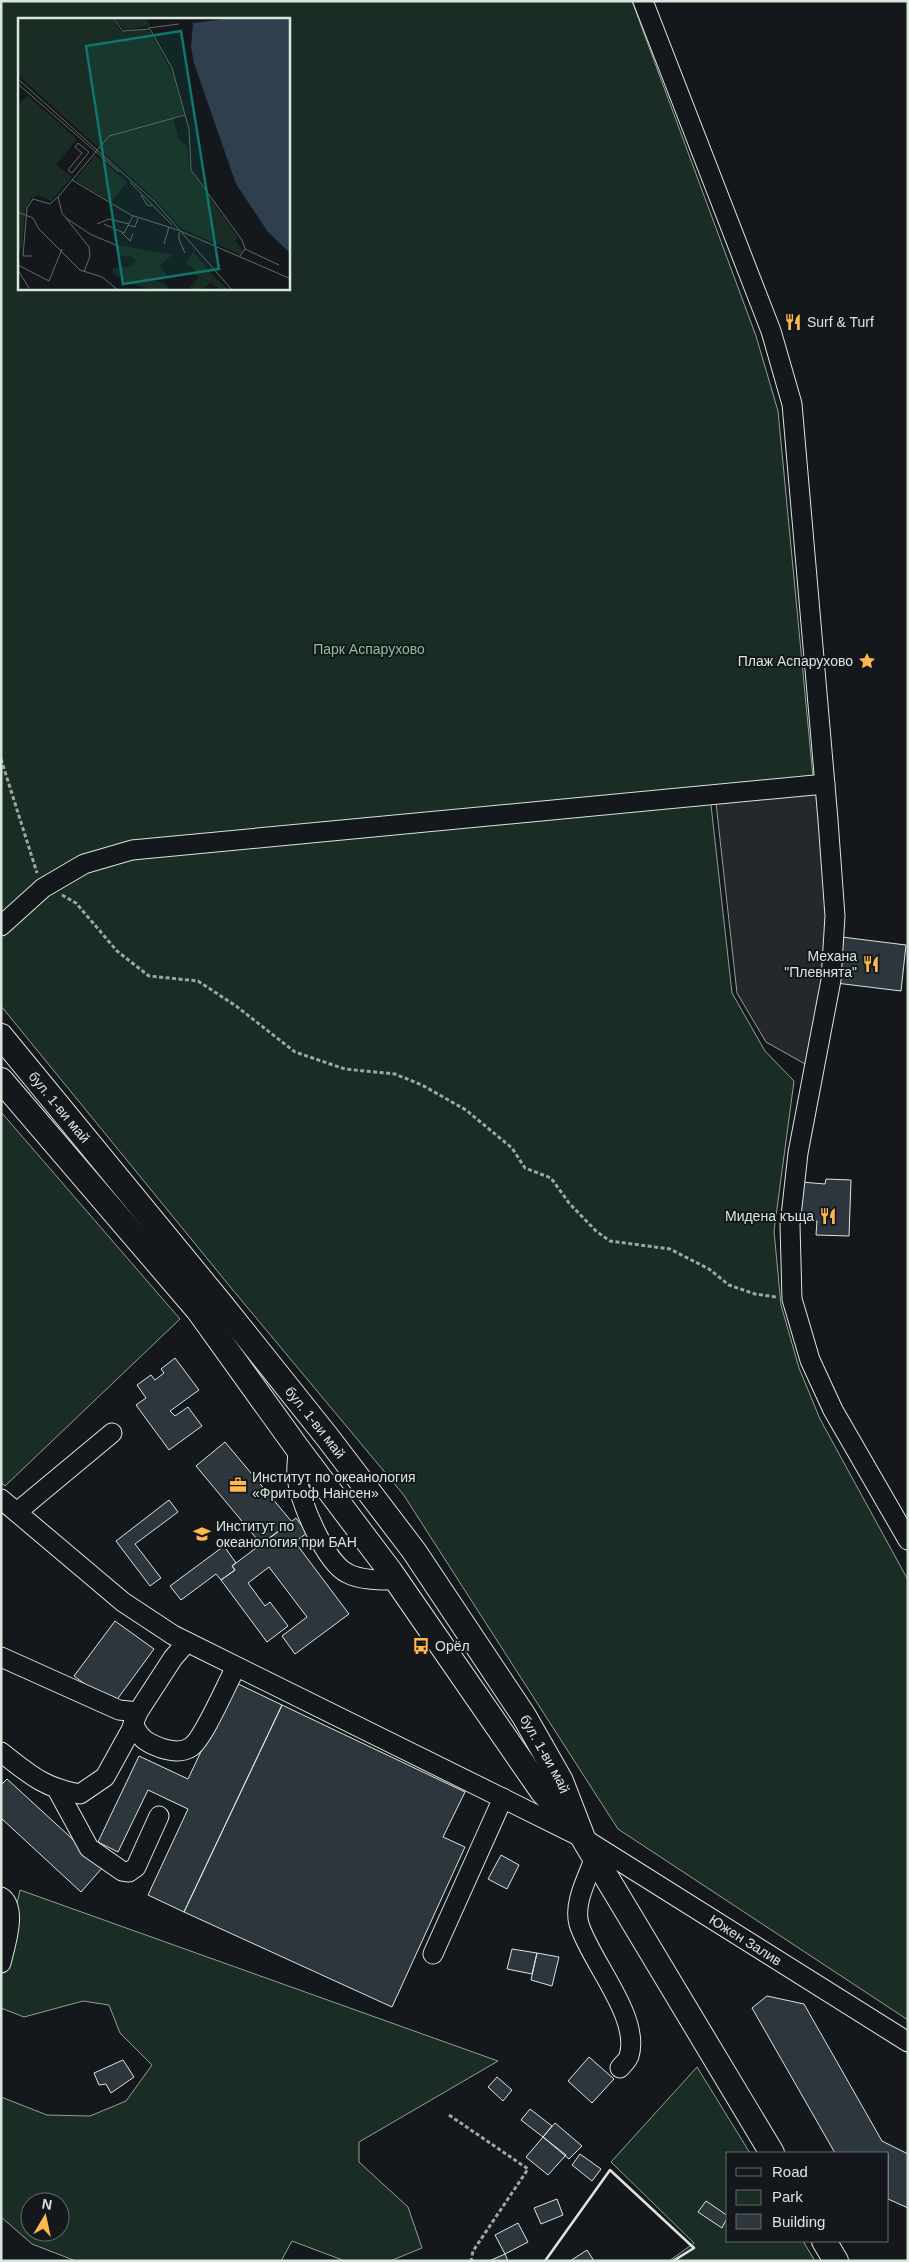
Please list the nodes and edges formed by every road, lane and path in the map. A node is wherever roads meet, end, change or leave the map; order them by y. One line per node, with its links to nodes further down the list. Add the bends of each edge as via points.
1 (643, 1): 3 (street, via 770,331 792,404)
2 (1, 759): 4 (path, via 31,860)
3 (825, 784): 4 (street, via 132,850 84,864); 8 (street, via 835,916 831,980 797,1162 790,1225)
4 (43, 888): 5 (street); 8 (path, via 76,903 117,951 149,976 198,981 295,1052 345,1069 396,1074 466,1110 512,1148 525,1168 551,1178 569,1203 610,1241 670,1250 709,1269 729,1285 755,1294)
5 (1, 926)
6 (1, 1036): 23 (main road, бул. 1-ви май, via 227,1311 414,1551 524,1716 561,1781)
7 (1, 1080): 10 (main road, бул. 1-ви май, via 198,1310)
8 (792, 1299): 13 (street, via 810,1360 833,1410)
9 (112, 1433): 12 (street)
10 (298, 1449): 14 (main road, бул. 1-ви май); 14 (street, via 297,1476 303,1505 335,1564 348,1574 382,1581)
11 (1, 1499): 12 (street, Южен Залив)
12 (17, 1512): 15 (street, Южен Залив, via 123,1602)
13 (908, 1540)
14 (396, 1579): 23 (main road, бул. 1-ви май, via 542,1792)
15 (187, 1642): 17 (street, Южен Залив); 18 (street, via 173,1658)
16 (1, 1657): 18 (street)
17 (236, 1667): 18 (street, via 191,1747 174,1752 141,1739); 21 (street, Южен Залив)
18 (136, 1718): 20 (street, via 105,1777 80,1794)
19 (1, 1752): 20 (street, via 33,1777)
20 (58, 1790): 22 (street, via 89,1848 122,1871 129,1872 136,1867)
21 (503, 1798): 23 (street, Южен Залив); 25 (street)
22 (159, 1816)
23 (589, 1848): 27 (street, Южен Залив); 28 (street, via 578,1903 579,1923 624,2014 632,2042 629,2057); 30 (main road, бул. 1-ви май)
24 (1, 1897): 26 (street, via 10,1910)
25 (433, 1954)
26 (1, 1963)
27 (908, 2042)
28 (620, 2068)
29 (449, 2115): 32 (path, via 528,2169 473,2251)
30 (771, 2152)
31 (825, 2242): 33 (main road)
32 (471, 2261)
33 (836, 2261)

